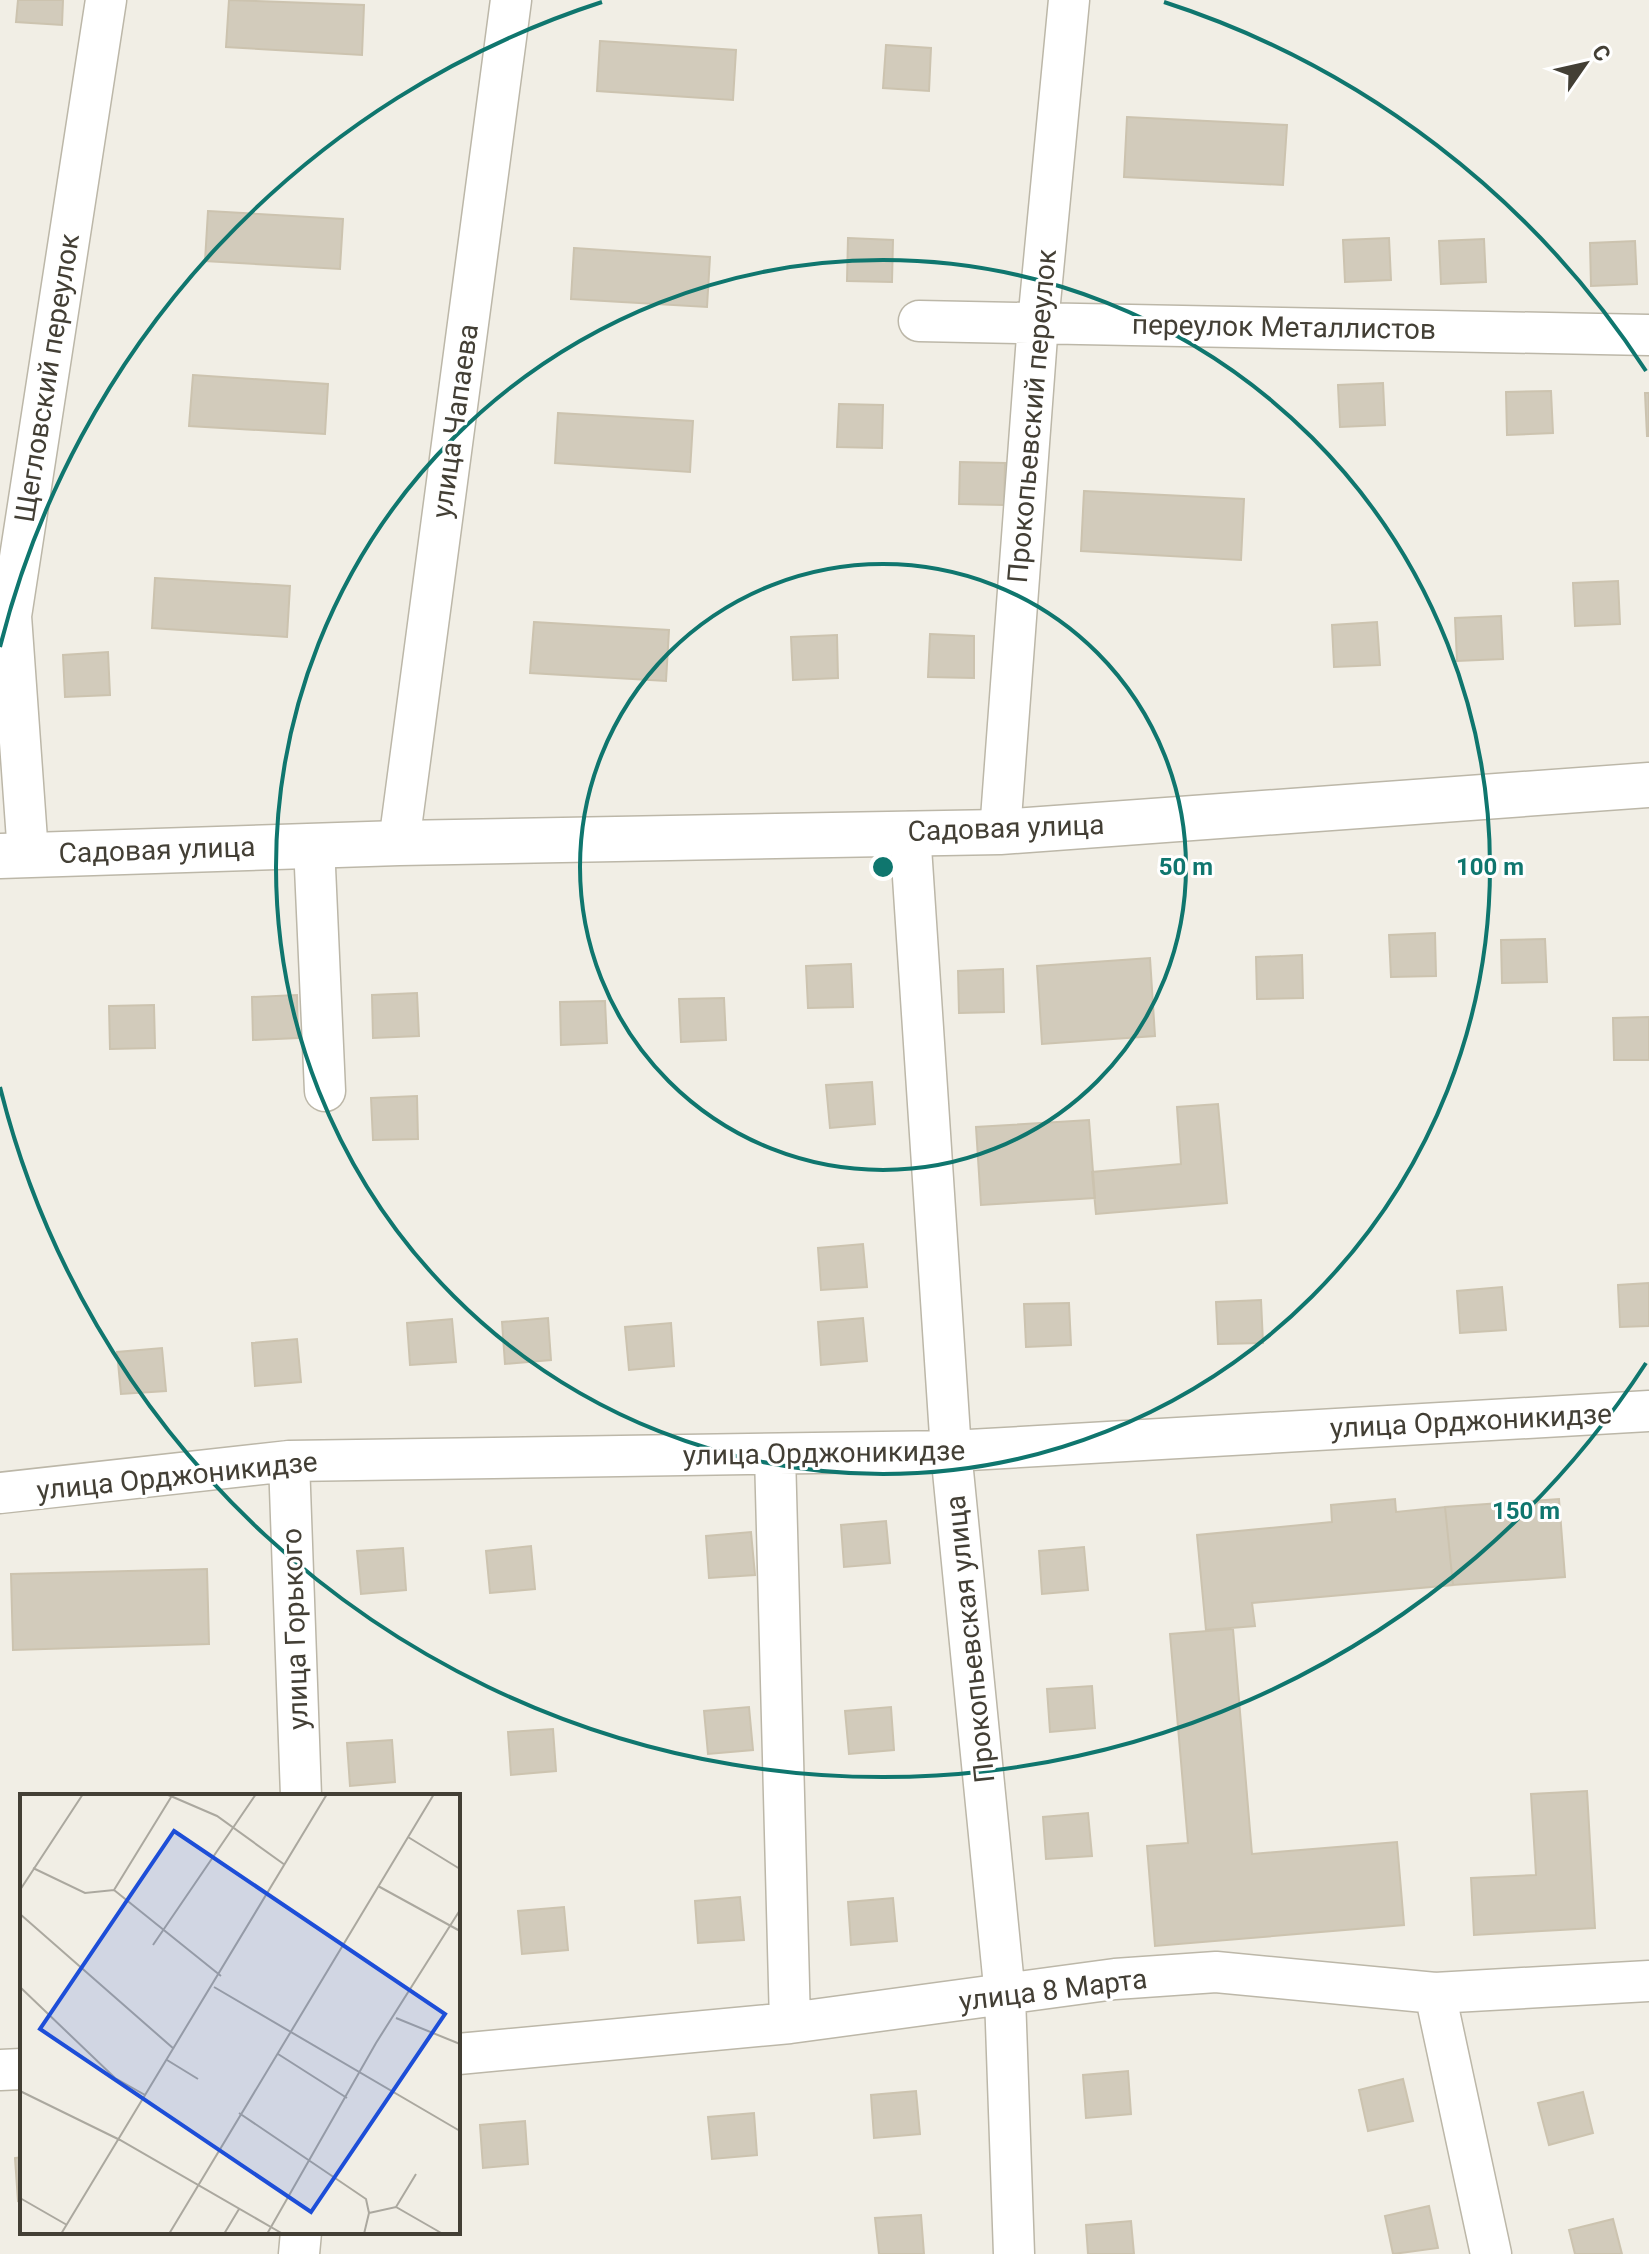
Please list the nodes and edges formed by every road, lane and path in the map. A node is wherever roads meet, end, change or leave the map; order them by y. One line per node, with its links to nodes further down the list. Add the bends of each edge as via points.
1 (106, 0): 12 (street, Щегловский переулок, via 11,616)
2 (511, 0): 10 (street, улица Чапаева)
3 (1069, 0): 5 (street, Прокопьевский переулок)
4 (919, 321): 5 (street, переулок Металлистов)
5 (1038, 323): 6 (street, переулок Металлистов); 9 (street, Прокопьевский переулок)
6 (1649, 335)
7 (1649, 785): 9 (street, Садовая улица)
8 (910, 832): 9 (street, Садовая улица); 10 (street, Садовая улица); 15 (street, Прокопьевская улица)
9 (1000, 832)
10 (399, 843): 11 (street, Садовая улица)
11 (314, 845): 12 (street, Садовая улица); 13 (street)
12 (14, 855)
13 (325, 1091)
14 (1649, 1411): 15 (street, улица Орджоникидзе)
15 (951, 1451): 16 (street, улица Орджоникидзе); 22 (street, Прокопьевская улица)
16 (775, 1454): 17 (street, улица Орджоникидзе); 23 (street)
17 (289, 1461): 18 (street, улица Орджоникидзе); 19 (street, улица Горького)
18 (0, 1493)
19 (301, 1794)
20 (1649, 1981): 21 (street, улица 8 Марта)
21 (1435, 1993): 22 (street, улица 8 Марта, via 1216,1972 1115,1979); 30 (street)
22 (1005, 1996): 23 (street, улица 8 Марта); 29 (street, Прокопьевская улица)
23 (790, 2023): 24 (street, улица 8 Марта)
24 (460, 2054)
25 (20, 2069): 26 (street)
26 (0, 2070)
27 (301, 2234): 28 (street)
28 (299, 2254)
29 (1014, 2254)
30 (1491, 2254)

